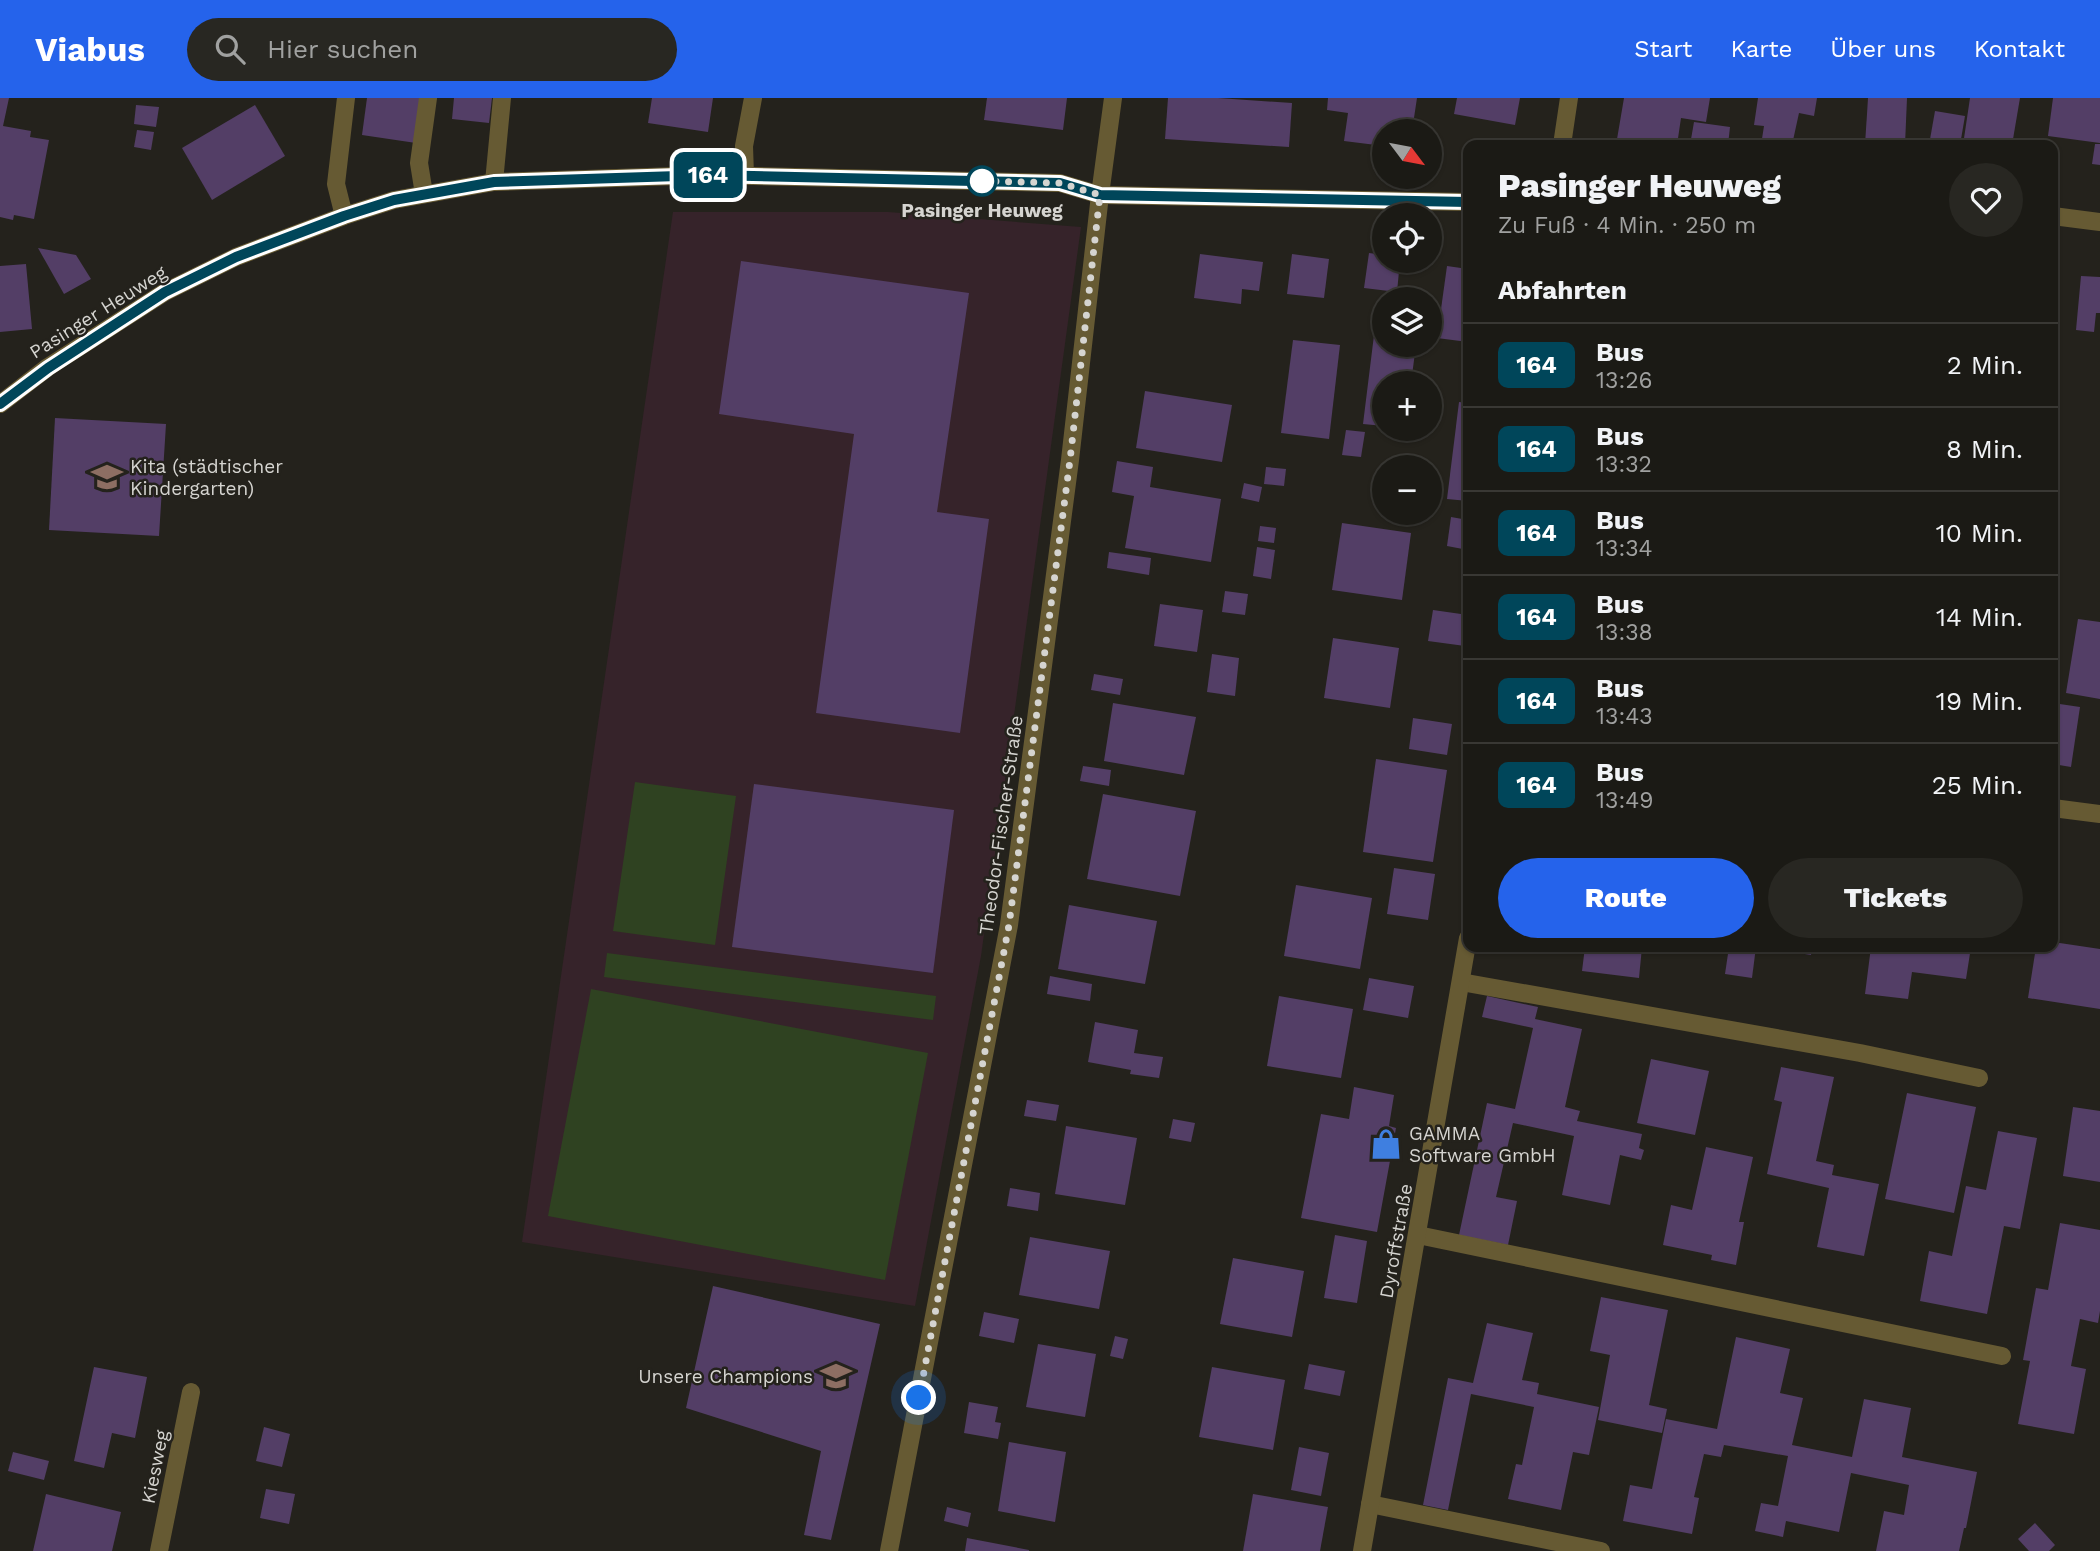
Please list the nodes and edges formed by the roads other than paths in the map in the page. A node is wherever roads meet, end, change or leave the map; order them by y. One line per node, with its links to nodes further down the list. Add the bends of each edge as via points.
1 (346, 98): 13 (street, via 336,184)
2 (428, 98): 10 (street, via 419,163)
3 (502, 98): 9 (street)
4 (753, 98): 8 (street, via 744,146)
5 (1113, 98): 11 (street, Theodor-Fischer-Straße)
6 (1569, 98): 7 (street)
7 (1563, 140)
8 (745, 175): 9 (street, Pasinger Heuweg); 11 (street, Pasinger Heuweg, via 1060,183)
9 (494, 182): 10 (street, Pasinger Heuweg)
10 (424, 194): 13 (street, Pasinger Heuweg)
11 (1100, 195): 12 (street, Pasinger Heuweg); 27 (street, Theodor-Fischer-Straße, via 1009,925)
12 (1463, 202)
13 (344, 216): 16 (street, Pasinger Heuweg, via 236,257 165,292)
14 (2058, 217): 15 (street)
15 (2100, 222)
16 (0, 404)
17 (2058, 809): 18 (street)
18 (2100, 814)
19 (1466, 952): 20 (street, Dyroffstraße)
20 (1461, 982): 21 (street); 22 (street, Dyroffstraße)
21 (1979, 1078)
22 (1418, 1235): 23 (street); 25 (street, Dyroffstraße)
23 (2002, 1356)
24 (191, 1392): 26 (street, Kiesweg)
25 (1370, 1504): 28 (street, Dyroffstraße); 29 (street)
26 (159, 1551)
27 (889, 1551)
28 (1363, 1551)
29 (1601, 1551)

